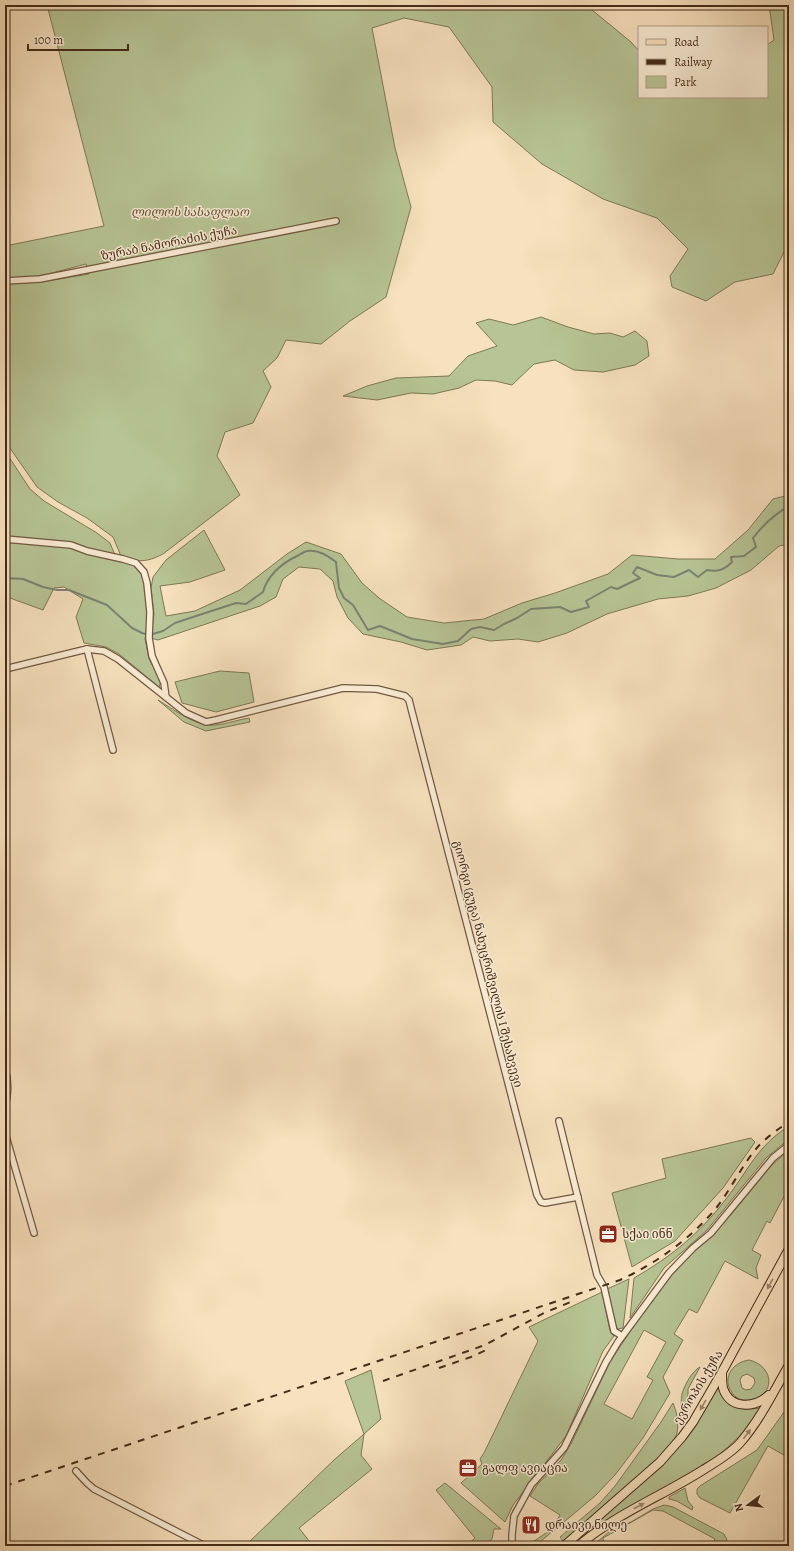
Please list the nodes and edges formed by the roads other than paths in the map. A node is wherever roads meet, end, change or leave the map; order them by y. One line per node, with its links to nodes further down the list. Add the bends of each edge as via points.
1 (336, 221): 2 (street, ზურაბ ნამორაძის ქუჩა, via 40,279)
2 (5, 281)
3 (5, 539): 6 (street, via 71,545 136,563 144,572 147,583 149,638 152,656 164,683)
4 (87, 649): 5 (street); 6 (street, via 104,651 118,659); 7 (street)
5 (5, 669)
6 (166, 697): 13 (street, გიორგი (გუგა) ნახუცრიშვილის I შესახვევი, via 186,713 206,722 343,688 377,689 405,696 410,704 537,1195 540,1202 545,1203)
7 (113, 750)
8 (5, 1068): 9 (street, via 8,1092)
9 (5, 1107)
10 (559, 1121): 13 (street)
11 (5, 1133): 14 (street)
12 (789, 1145): 16 (street, via 773,1158 711,1233 669,1273)
13 (578, 1197): 16 (street, via 613,1328)
14 (34, 1233)
15 (789, 1249): 18 (main road, ევროპის ქუჩა, one-way to 18)
16 (622, 1336): 22 (street, via 606,1362 564,1448 531,1485 514,1516)
17 (789, 1365): 19 (main road)
18 (722, 1372): 19 (main road, via 726,1395 740,1405 755,1404); 23 (main road, ევროპის ქუჩა, one-way to 23, via 693,1422 660,1462)
19 (774, 1391): 24 (main road, one-way to 19, via 604,1526 691,1478 740,1444)
20 (76, 1470): 21 (street, via 94,1489)
21 (205, 1546)
22 (512, 1546)
23 (564, 1546)
24 (578, 1546)

